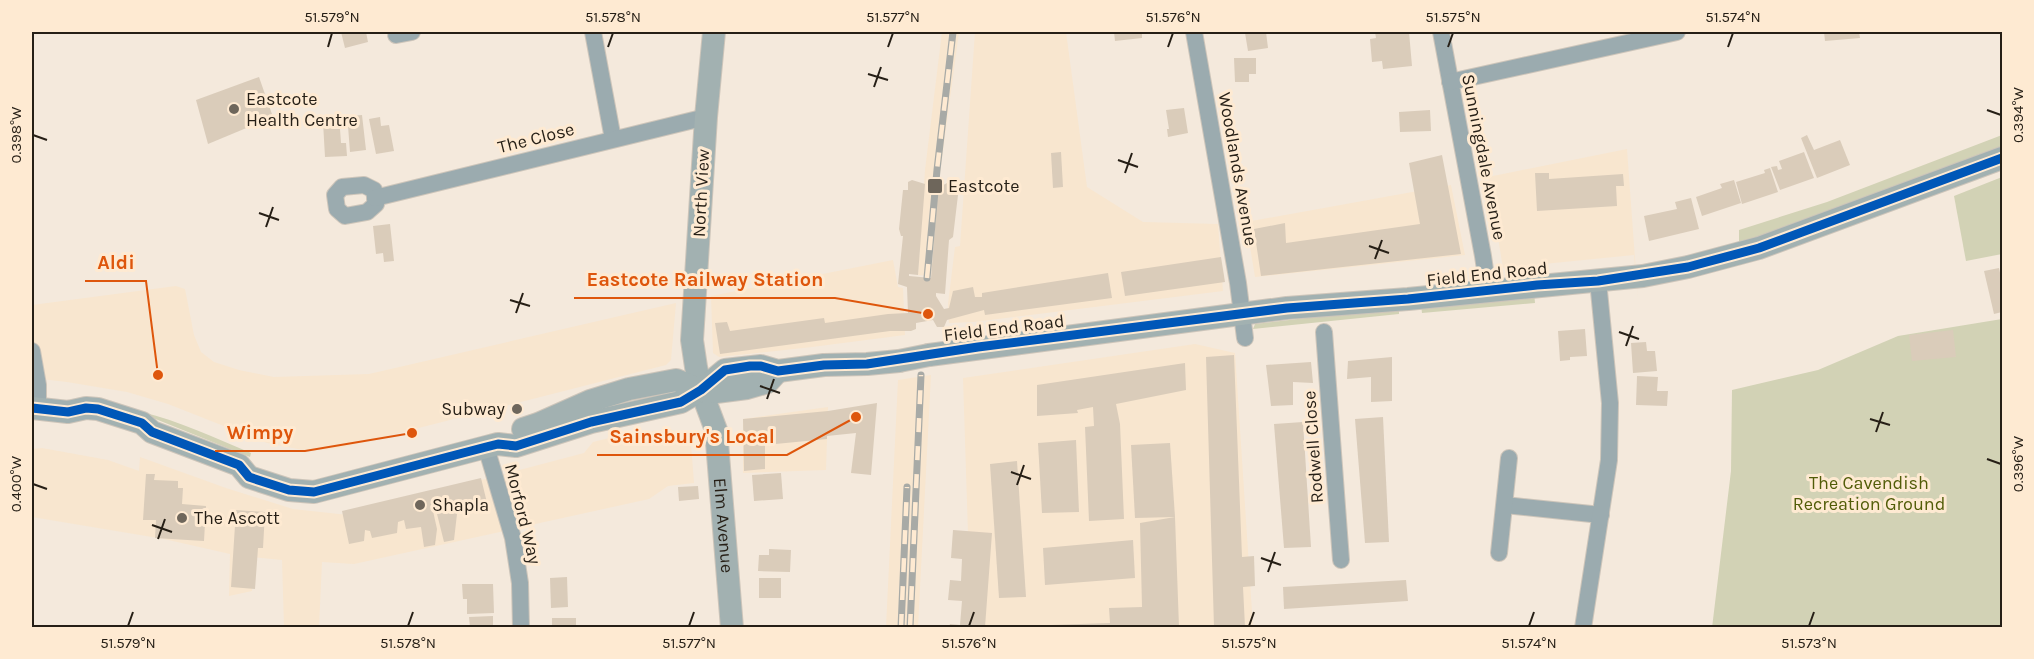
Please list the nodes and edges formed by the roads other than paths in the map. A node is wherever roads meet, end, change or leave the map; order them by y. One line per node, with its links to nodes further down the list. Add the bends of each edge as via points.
1 (593, 32): 8 (street)
2 (714, 32): 7 (street, North View)
3 (1194, 32): 13 (street, Woodlands Avenue)
4 (1441, 32): 6 (street, Sunningdale Avenue)
5 (1677, 32): 6 (street)
6 (1450, 82): 12 (street, Sunningdale Avenue)
7 (706, 117): 8 (street, The Close); 17 (street, North View, via 692,340)
8 (613, 139): 10 (street, The Close)
9 (2002, 158): 11 (street, Field End Road, via 1759,248 1688,267)
10 (375, 198)
11 (1598, 281): 12 (street, Field End Road); 22 (street, via 1610,403 1609,460)
12 (1488, 290): 13 (street, Field End Road)
13 (1242, 314): 15 (street, Woodlands Avenue); 17 (street, Field End Road, bridge, via 898,361 778,371 768,382 753,387)
14 (1324, 332): 24 (street, Rodwell Close)
15 (1245, 338)
16 (32, 351): 18 (street, via 38,385)
17 (701, 390): 19 (street, Field End Road, via 681,402 591,422 516,446); 26 (street, Elm Avenue, via 717,439)
18 (35, 408): 19 (street, Field End Road, via 68,412 83,420 134,433 152,432 238,465 249,477 290,490 314,492)
19 (492, 446): 25 (street, Morford Way, via 513,538)
20 (1509, 458): 21 (street)
21 (1505, 505): 22 (street); 23 (street)
22 (1601, 515): 27 (street)
23 (1499, 553)
24 (1341, 560)
25 (521, 627)
26 (732, 627)
27 (1583, 627)

